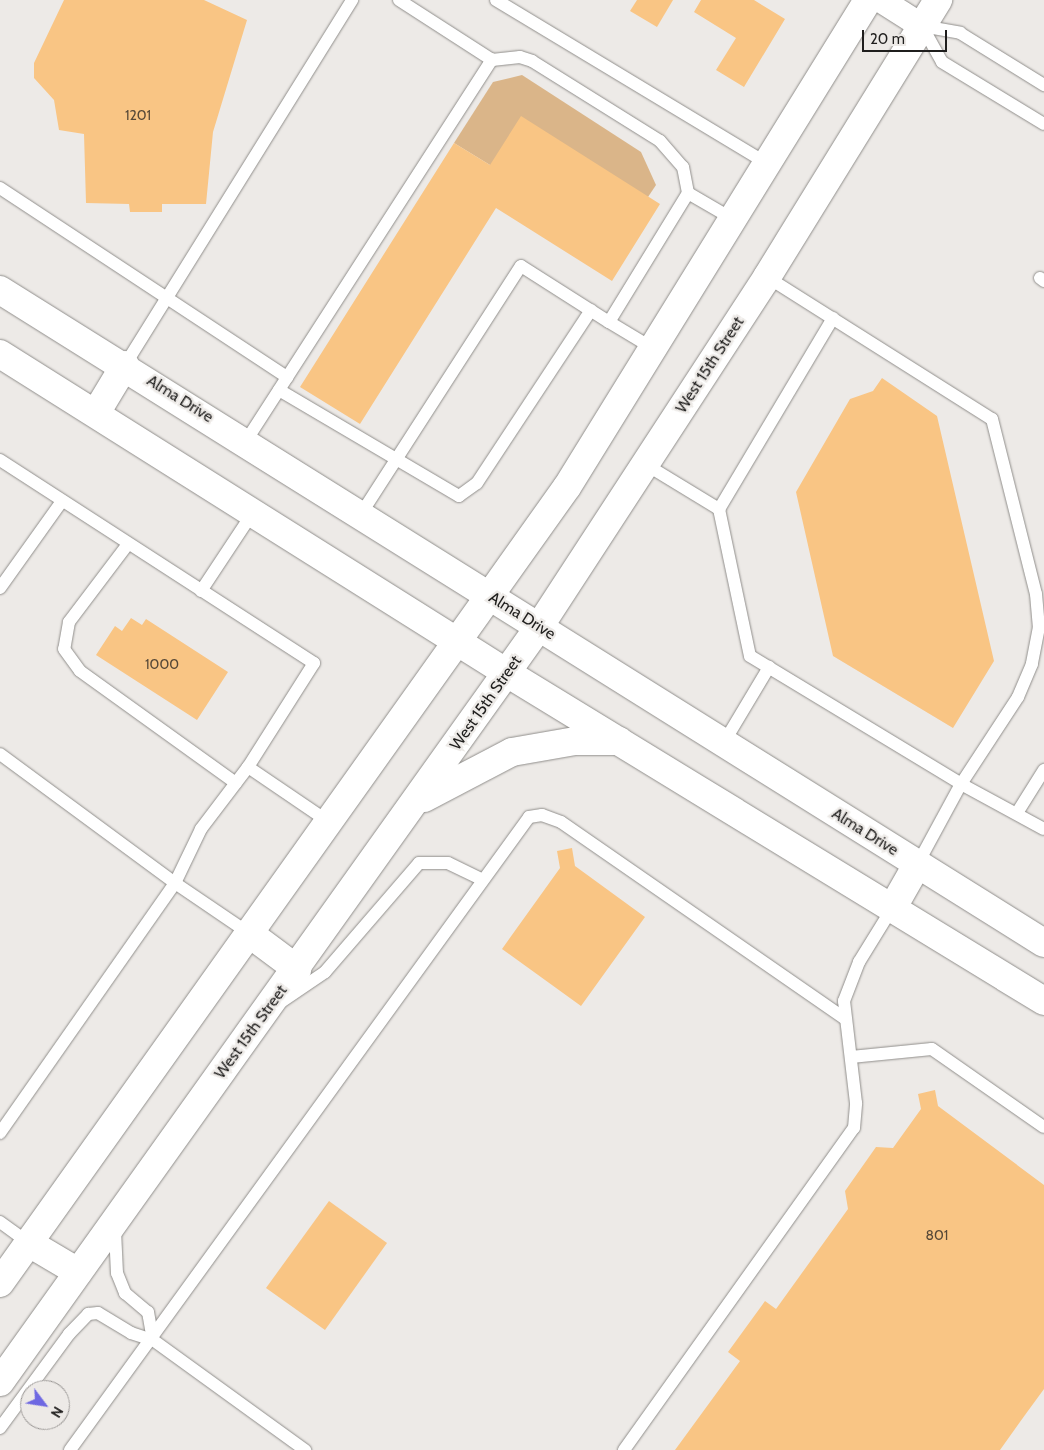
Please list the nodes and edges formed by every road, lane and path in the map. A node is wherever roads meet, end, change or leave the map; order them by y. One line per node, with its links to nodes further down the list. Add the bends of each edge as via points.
1 (352, 0): 17 (lane)
2 (399, 0): 8 (lane)
3 (496, 0): 11 (lane)
4 (868, 0): 11 (main road)
5 (881, 0): 7 (street)
6 (938, 0): 7 (main road, West 15th Street)
7 (922, 26): 9 (lane, via 960,33); 10 (lane, via 942,62); 15 (main road, West 15th Street)
8 (492, 60): 13 (lane, via 520,57 532,62 660,141 683,167); 24 (lane)
9 (1044, 85)
10 (1044, 124)
11 (766, 163): 14 (main road)
12 (0, 188): 17 (lane)
13 (688, 193): 14 (lane); 20 (lane)
14 (731, 218): 21 (main road)
15 (767, 277): 19 (lane); 30 (main road, West 15th Street)
16 (0, 290): 23 (main road, Alma Drive)
17 (166, 300): 23 (lane); 24 (lane)
18 (591, 310): 20 (lane); 29 (lane, via 470,493 452,494); 29 (lane, via 521,266)
19 (833, 318): 32 (lane); 49 (lane, via 992,419 1036,594 1039,627 1032,664 1018,697)
20 (609, 322): 21 (lane)
21 (654, 349): 38 (main road, via 568,487)
22 (0, 354): 26 (main road)
23 (125, 365): 26 (main road); 27 (main road, Alma Drive)
24 (287, 377): 25 (lane)
25 (279, 390): 27 (lane); 29 (lane)
26 (96, 413): 33 (main road)
27 (246, 442): 34 (main road, Alma Drive)
28 (0, 460): 31 (lane)
29 (396, 461): 34 (lane)
30 (645, 464): 32 (lane); 39 (main road, West 15th Street)
31 (62, 502): 35 (lane); 36 (lane)
32 (719, 509): 41 (lane, via 750,656)
33 (252, 514): 37 (lane); 40 (main road)
34 (361, 514): 38 (main road, Alma Drive)
35 (128, 544): 37 (lane); 48 (lane, via 69,622 64,649 80,671)
36 (0, 588)
37 (201, 591): 46 (lane, via 314,663)
38 (489, 596): 39 (main road, Alma Drive); 40 (main road)
39 (539, 627): 42 (main road, West 15th Street); 44 (main road, Alma Drive)
40 (456, 640): 42 (main road); 52 (main road)
41 (769, 667): 44 (lane); 49 (lane)
42 (507, 673): 43 (main road); 50 (main road, West 15th Street)
43 (619, 742): 50 (main road, via 575,741 512,752); 57 (main road)
44 (723, 744): 54 (main road, Alma Drive)
45 (0, 754): 56 (lane)
46 (248, 767): 48 (lane); 52 (lane)
47 (1044, 770): 51 (lane)
48 (236, 783): 56 (lane, via 201,829)
49 (961, 784): 51 (lane); 54 (lane)
50 (416, 802): 60 (main road, West 15th Street)
51 (1017, 813): 53 (lane)
52 (329, 822): 58 (main road)
53 (1044, 829)
54 (917, 865): 57 (main road); 59 (main road, Alma Drive)
55 (481, 879): 62 (lane, via 448,863 419,864 325,972); 63 (lane, via 521,823 529,817 553,817); 72 (lane)
56 (175, 883): 58 (lane); 66 (lane)
57 (893, 907): 61 (main road); 63 (lane, via 859,962 844,1001)
58 (250, 934): 60 (main road); 69 (main road)
59 (1044, 943)
60 (296, 968): 62 (main road, West 15th Street)
61 (1044, 1001)
62 (265, 1012): 67 (main road, West 15th Street)
63 (846, 1020): 64 (lane)
64 (850, 1057): 65 (lane, via 932,1049); 77 (lane, via 854,1128)
65 (1044, 1127)
66 (0, 1133)
67 (117, 1218): 70 (main road, West 15th Street); 72 (lane, via 113,1243 117,1274 125,1293 148,1312)
68 (0, 1222): 69 (lane)
69 (29, 1243): 70 (main road); 71 (main road)
70 (78, 1272): 73 (main road, West 15th Street)
71 (0, 1283)
72 (153, 1340): 74 (lane, via 131,1333 107,1316 88,1314 69,1334); 75 (lane); 76 (lane)
73 (0, 1382)
74 (0, 1428)
75 (70, 1450)
76 (305, 1450)
77 (624, 1450)

